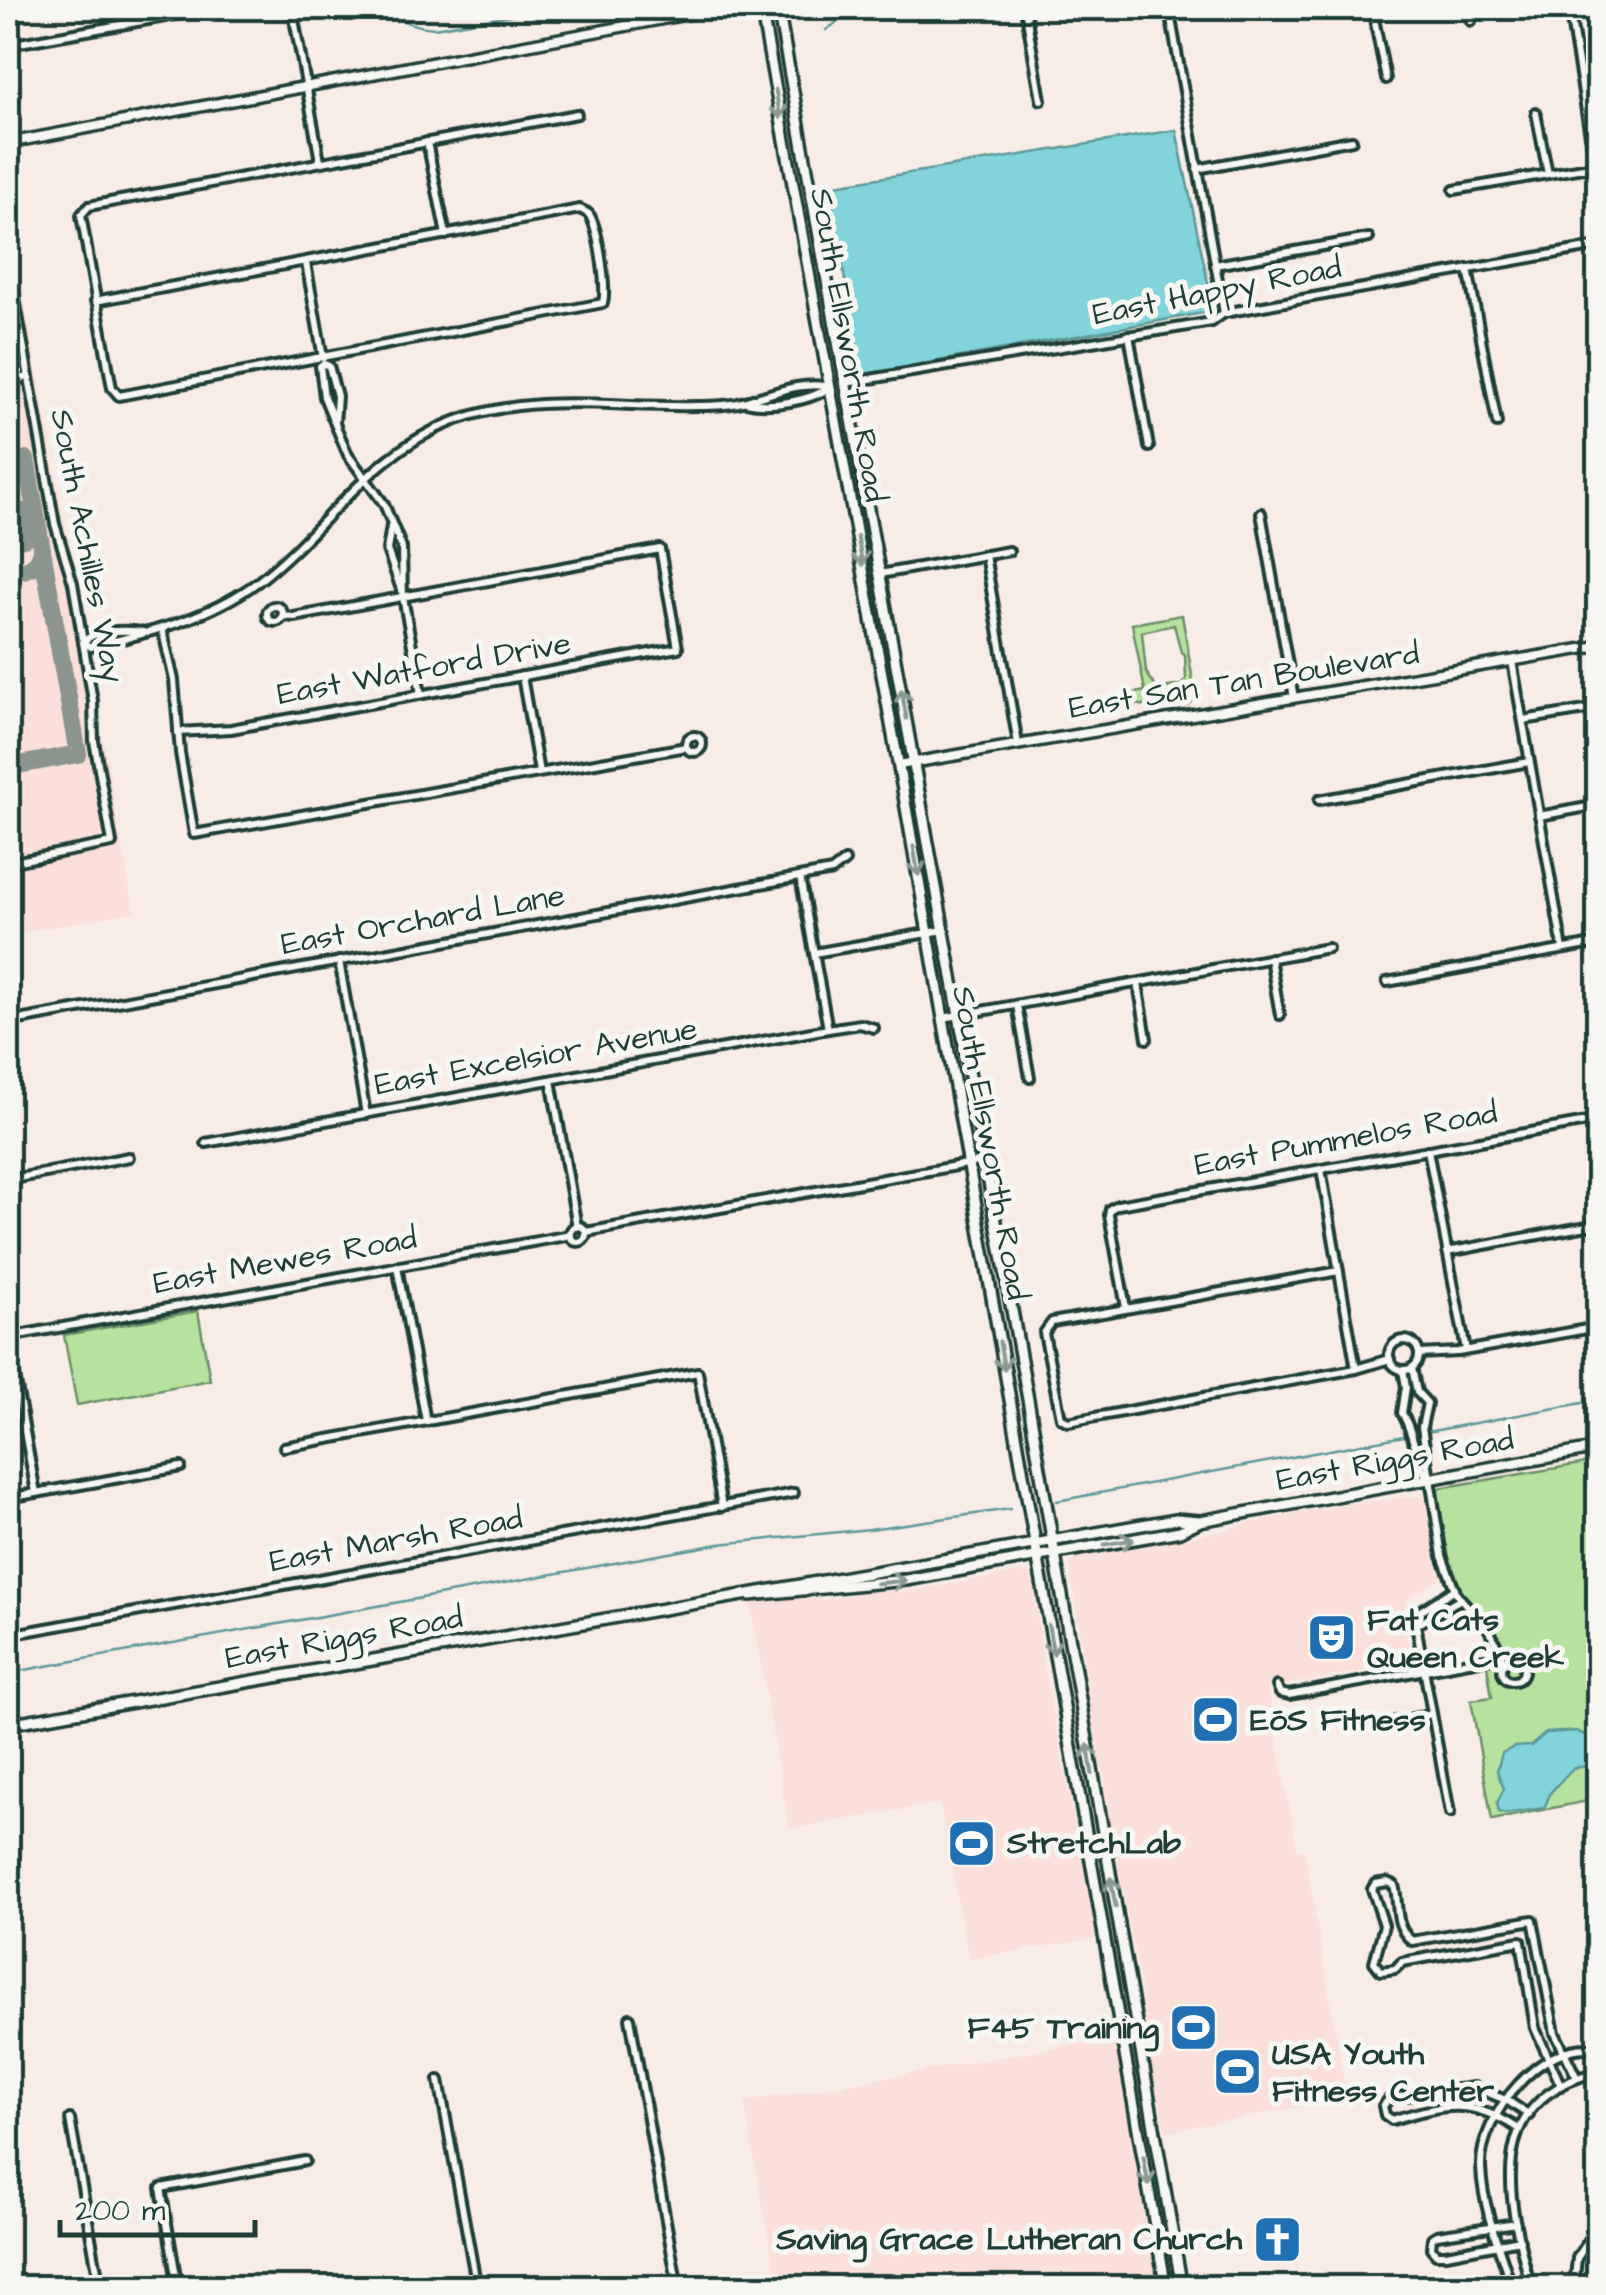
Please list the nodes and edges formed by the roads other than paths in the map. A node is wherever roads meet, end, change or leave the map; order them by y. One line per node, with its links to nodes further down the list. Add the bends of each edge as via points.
1 (214, 8): 14 (street)
2 (292, 8): 16 (street)
3 (721, 8): 16 (street)
4 (761, 8): 43 (main road, South Ellsworth Road, one-way to 43)
5 (778, 8): 42 (main road, South Ellsworth Road)
6 (1024, 8): 17 (street)
7 (1168, 8): 25 (street)
8 (1253, 8): 9 (street)
9 (1324, 8)
10 (1372, 8): 15 (street)
11 (1469, 8): 13 (street)
12 (1569, 8): 24 (street)
13 (1472, 21)
14 (14, 44)
15 (1386, 79)
16 (307, 88): 22 (street); 23 (street)
17 (1041, 100)
18 (1536, 113): 26 (street)
19 (577, 114): 21 (street)
20 (1352, 140): 25 (street)
21 (428, 142): 23 (street); 29 (street)
22 (8, 144)
23 (320, 161): 36 (street, via 89,206 81,211)
24 (1595, 166): 26 (street); 27 (street)
25 (1197, 169): 34 (street)
26 (1548, 174): 28 (street)
27 (1598, 184)
28 (1454, 190)
29 (446, 235): 33 (street); 39 (street, via 587,212 596,234 603,303)
30 (1368, 238): 34 (street)
31 (1598, 246): 35 (street, East Happy Road)
32 (8, 258): 40 (street, South Achilles Way)
33 (306, 262): 36 (street); 39 (street)
34 (1215, 265): 37 (street)
35 (1468, 268): 37 (street, East Happy Road); 45 (street)
36 (95, 301): 39 (street, via 116,395)
37 (1224, 314): 38 (street, East Happy Road, via 1212,322)
38 (1129, 335): 42 (street, East Happy Road); 47 (street)
39 (323, 361): 44 (street)
40 (28, 377): 41 (street); 59 (street, South Achilles Way)
41 (8, 380)
42 (846, 384): 55 (main road, South Ellsworth Road)
43 (830, 386): 48 (street, via 820,394 760,405 513,405 454,421); 72 (main road, South Ellsworth Road, one-way to 72)
44 (329, 390): 46 (street); 46 (street, via 338,412)
45 (1497, 423)
46 (335, 424): 48 (street)
47 (1150, 447)
48 (364, 477): 50 (street); 58 (street, via 256,583)
49 (1261, 512): 64 (street)
50 (391, 526): 52 (street); 53 (street)
51 (1009, 552): 54 (street)
52 (401, 554): 53 (street); 56 (street)
53 (390, 556): 56 (street)
54 (985, 556): 55 (street); 68 (street)
55 (880, 574): 70 (main road, South Ellsworth Road, one-way to 55)
56 (403, 596): 57 (street); 62 (street, East Watford Drive, via 660,549 678,648); 63 (street)
57 (282, 616)
58 (162, 628): 59 (street, via 127,640); 67 (street)
59 (83, 642): 78 (street, South Achilles Way, via 112,843)
60 (1598, 646): 61 (street, East San Tan Boulevard)
61 (1512, 662): 64 (street, East San Tan Boulevard); 66 (street)
62 (522, 676): 63 (street, East Watford Drive); 73 (street)
63 (421, 694): 67 (street, East Watford Drive, via 231,729)
64 (1294, 698): 68 (street, East San Tan Boulevard)
65 (1598, 708): 66 (street)
66 (1522, 720): 71 (street)
67 (178, 732): 73 (street, via 194,834)
68 (1018, 744): 70 (street, East San Tan Boulevard)
69 (686, 746): 73 (street)
70 (914, 762): 72 (street, East San Tan Boulevard); 80 (main road, South Ellsworth Road)
71 (1529, 762): 74 (street); 76 (street)
72 (898, 766): 81 (main road, South Ellsworth Road, one-way to 81)
73 (540, 772)
74 (1319, 800)
75 (1598, 805): 76 (street)
76 (1539, 816): 84 (street)
77 (846, 861): 79 (street, East Orchard Lane)
78 (8, 862)
79 (800, 877): 85 (street); 87 (street, East Orchard Lane)
80 (944, 930): 81 (street); 92 (main road, South Ellsworth Road)
81 (928, 932): 85 (street); 93 (main road, South Ellsworth Road)
82 (1598, 943): 84 (street)
83 (1328, 948): 86 (street)
84 (1563, 950): 88 (street)
85 (814, 953): 96 (street)
86 (1270, 958): 89 (street); 91 (street)
87 (339, 961): 94 (street, East Orchard Lane); 100 (street)
88 (1387, 982)
89 (1138, 983): 90 (street); 97 (street)
90 (1017, 1005): 92 (street); 98 (street)
91 (1280, 1015)
92 (959, 1016): 93 (street); 105 (main road, South Ellsworth Road)
93 (943, 1018): 106 (main road, South Ellsworth Road)
94 (8, 1022)
95 (874, 1028): 96 (street, East Excelsior Avenue)
96 (828, 1029): 99 (street, East Excelsior Avenue)
97 (1147, 1039)
98 (1030, 1078)
99 (551, 1080): 100 (street, East Excelsior Avenue); 110 (street)
100 (366, 1114): 102 (street, East Excelsior Avenue)
101 (1598, 1120): 103 (street, East Pummelos Road)
102 (206, 1144)
103 (1428, 1150): 107 (street, East Pummelos Road); 113 (street)
104 (130, 1158): 108 (street)
105 (984, 1161): 106 (street, East Mewes Road); 134 (main road, South Ellsworth Road)
106 (968, 1164): 111 (street, East Mewes Road); 135 (main road, South Ellsworth Road, one-way to 135)
107 (1320, 1169): 115 (street); 116 (street, East Pummelos Road, via 1110,1209)
108 (8, 1180)
109 (1598, 1224): 113 (street)
110 (577, 1227): 111 (street); 112 (street)
111 (586, 1232): 112 (street, East Mewes Road, via 580,1242)
112 (571, 1235): 114 (street, East Mewes Road)
113 (1448, 1252): 119 (street)
114 (397, 1266): 118 (street, East Mewes Road); 124 (street)
115 (1339, 1271): 116 (street); 123 (street)
116 (1126, 1308): 123 (street, via 1046,1327 1061,1418 1068,1422)
117 (1598, 1326): 119 (street)
118 (8, 1338): 129 (street)
119 (1466, 1350): 120 (street)
120 (1420, 1354): 121 (street, via 1402,1340); 122 (street)
121 (1390, 1359): 122 (street); 123 (street)
122 (1407, 1369): 128 (street, via 1402,1413); 128 (street, via 1427,1402 1422,1428)
123 (1356, 1370)
124 (426, 1422): 125 (street); 132 (street, via 698,1372)
125 (284, 1448)
126 (1598, 1448): 128 (main road, East Riggs Road)
127 (181, 1467): 129 (street)
128 (1428, 1479): 133 (main road, East Riggs Road); 138 (street)
129 (36, 1493): 131 (street)
130 (794, 1493): 132 (street, East Marsh Road)
131 (8, 1498)
132 (722, 1506): 144 (street, East Marsh Road)
133 (1200, 1521): 134 (main road, East Riggs Road, via 1176,1519); 136 (main road, East Riggs Road, one-way to 133, via 1180,1531)
134 (1053, 1540): 135 (main road, East Riggs Road); 136 (main road, South Ellsworth Road)
135 (1034, 1544): 137 (main road, South Ellsworth Road); 140 (main road, East Riggs Road)
136 (1055, 1553): 137 (main road, East Riggs Road); 153 (main road, South Ellsworth Road, one-way to 136)
137 (1036, 1556): 140 (main road, East Riggs Road, one-way to 137, via 906,1580); 154 (main road, South Ellsworth Road, one-way to 154)
138 (1455, 1590): 139 (street); 141 (street)
139 (1461, 1599): 142 (street); 146 (street, via 1489,1629)
140 (690, 1601): 151 (main road, East Riggs Road)
141 (1432, 1604): 142 (street); 143 (street, via 1417,1613)
142 (1437, 1613): 143 (street)
143 (1416, 1625): 147 (street)
144 (8, 1635)
145 (1485, 1659): 147 (street)
146 (1504, 1662)
147 (1424, 1670): 148 (street, via 1288,1695); 149 (street)
148 (1276, 1686)
149 (1432, 1714): 150 (street); 152 (street)
150 (1393, 1722)
151 (8, 1724)
152 (1450, 1813)
153 (1120, 1930): 154 (main road); 163 (main road, South Ellsworth Road)
154 (1104, 1932): 164 (main road, South Ellsworth Road)
155 (630, 2018): 180 (street)
156 (1598, 2049): 157 (street)
157 (1564, 2052): 158 (street); 158 (street, via 1533,1920 1412,1941 1396,1913 1394,1885 1375,1884 1384,1932 1374,1962 1382,1971 1521,1941); 160 (street)
158 (1547, 2060): 162 (street); 165 (street)
159 (1598, 2072): 160 (street)
160 (1576, 2078): 162 (street)
161 (439, 2080): 179 (street)
162 (1561, 2086): 167 (street)
163 (1149, 2095): 164 (main road); 182 (main road, South Ellsworth Road)
164 (1134, 2100): 181 (main road, South Ellsworth Road, one-way to 181)
165 (1508, 2100): 166 (street); 166 (street, via 1470,2087 1390,2098 1383,2106 1392,2120 1464,2105); 167 (street)
166 (1496, 2114): 169 (street); 173 (street, via 1480,2164)
167 (1529, 2116): 169 (street)
168 (70, 2119): 177 (street)
169 (1520, 2130): 171 (street, via 1509,2177)
170 (305, 2161): 178 (street, via 164,2185)
171 (1516, 2224): 173 (street); 174 (street)
172 (1598, 2227): 185 (street, via 1577,2258)
173 (1492, 2228): 175 (street); 175 (street, via 1437,2235 1430,2248 1440,2254)
174 (1520, 2240): 175 (street); 184 (street)
175 (1496, 2244): 183 (street)
176 (1598, 2255): 186 (street)
177 (100, 2288)
178 (178, 2288)
179 (477, 2288)
180 (678, 2288)
181 (1166, 2288)
182 (1182, 2288)
183 (1512, 2288)
184 (1531, 2288)
185 (1574, 2288)
186 (1592, 2288)

